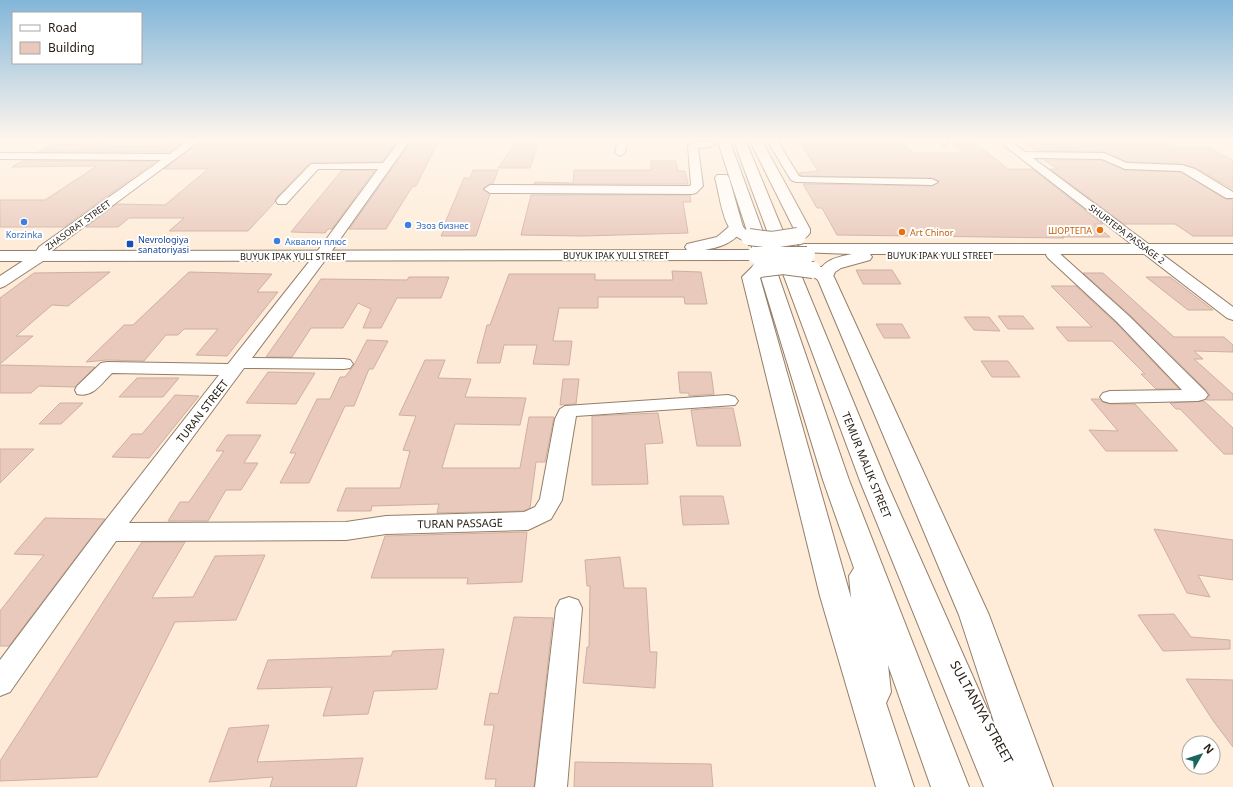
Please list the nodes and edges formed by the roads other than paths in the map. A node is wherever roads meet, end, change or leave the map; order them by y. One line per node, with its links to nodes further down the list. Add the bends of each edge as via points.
1 (147, 176): 22 (street, ZHASORAT STREET)
2 (306, 176): 15 (street)
3 (378, 176): 23 (street, TURAN STREET)
4 (696, 176): 13 (street, via 697,186 692,190)
5 (722, 176): 16 (main road)
6 (727, 176): 37 (main road, via 759,243 836,480)
7 (763, 176): 39 (main road, TEMUR MALIK STREET, via 873,481)
8 (768, 176): 24 (main road)
9 (793, 176): 12 (street, via 800,180)
10 (1049, 176): 21 (street, SHURTEPA PASSAGE 2)
11 (1200, 176): 14 (street)
12 (932, 182)
13 (490, 189)
14 (1230, 195)
15 (282, 201)
16 (736, 228): 19 (main road, via 729,236 719,241); 28 (main road)
17 (1233, 249): 21 (main road, BUYUK IPAK YULI STREET)
18 (0, 250): 22 (main road, BUYUK IPAK YULI STREET)
19 (676, 252): 23 (main road, BUYUK IPAK YULI STREET); 28 (main road, BUYUK IPAK YULI STREET); 28 (main road, via 737,268)
20 (870, 252): 21 (main road, BUYUK IPAK YULI STREET); 24 (main road, BUYUK IPAK YULI STREET); 24 (main road, via 837,263 827,270); 24 (main road, via 816,238); 25 (main road, BUYUK IPAK YULI STREET)
21 (1150, 252): 25 (main road, BUYUK IPAK YULI STREET); 26 (main road, BUYUK IPAK YULI STREET); 30 (street, SHURTEPA PASSAGE 2)
22 (42, 253): 23 (main road, BUYUK IPAK YULI STREET); 27 (main road, BUYUK IPAK YULI STREET); 29 (street, ZHASORAT STREET)
23 (323, 253): 32 (street, TURAN STREET)
24 (808, 253): 28 (main road, BUYUK IPAK YULI STREET); 28 (main road, bridge, via 783,266); 47 (main road, via 974,615)
25 (1053, 255): 34 (street, via 1123,319 1198,395)
26 (1233, 255)
27 (0, 256)
28 (754, 258): 41 (main road, via 835,596)
29 (0, 283)
30 (1233, 315)
31 (344, 364): 32 (street)
32 (237, 366): 33 (street, via 107,367); 36 (street, TURAN STREET)
33 (84, 390)
34 (1110, 397)
35 (728, 401): 36 (street, TURAN PASSAGE, via 572,410 567,413 559,444 551,500 543,513 528,521 386,525 346,531)
36 (109, 532): 40 (street, TURAN STREET)
37 (862, 547): 41 (main road); 44 (main road)
38 (569, 608): 42 (street)
39 (940, 637): 45 (main road, TEMUR MALIK STREET); 46 (street, SULTАNIYA STREET)
40 (0, 683)
41 (878, 733): 43 (main road)
42 (551, 787)
43 (895, 787)
44 (950, 787)
45 (1003, 787)
46 (1024, 787)
47 (1034, 787)

